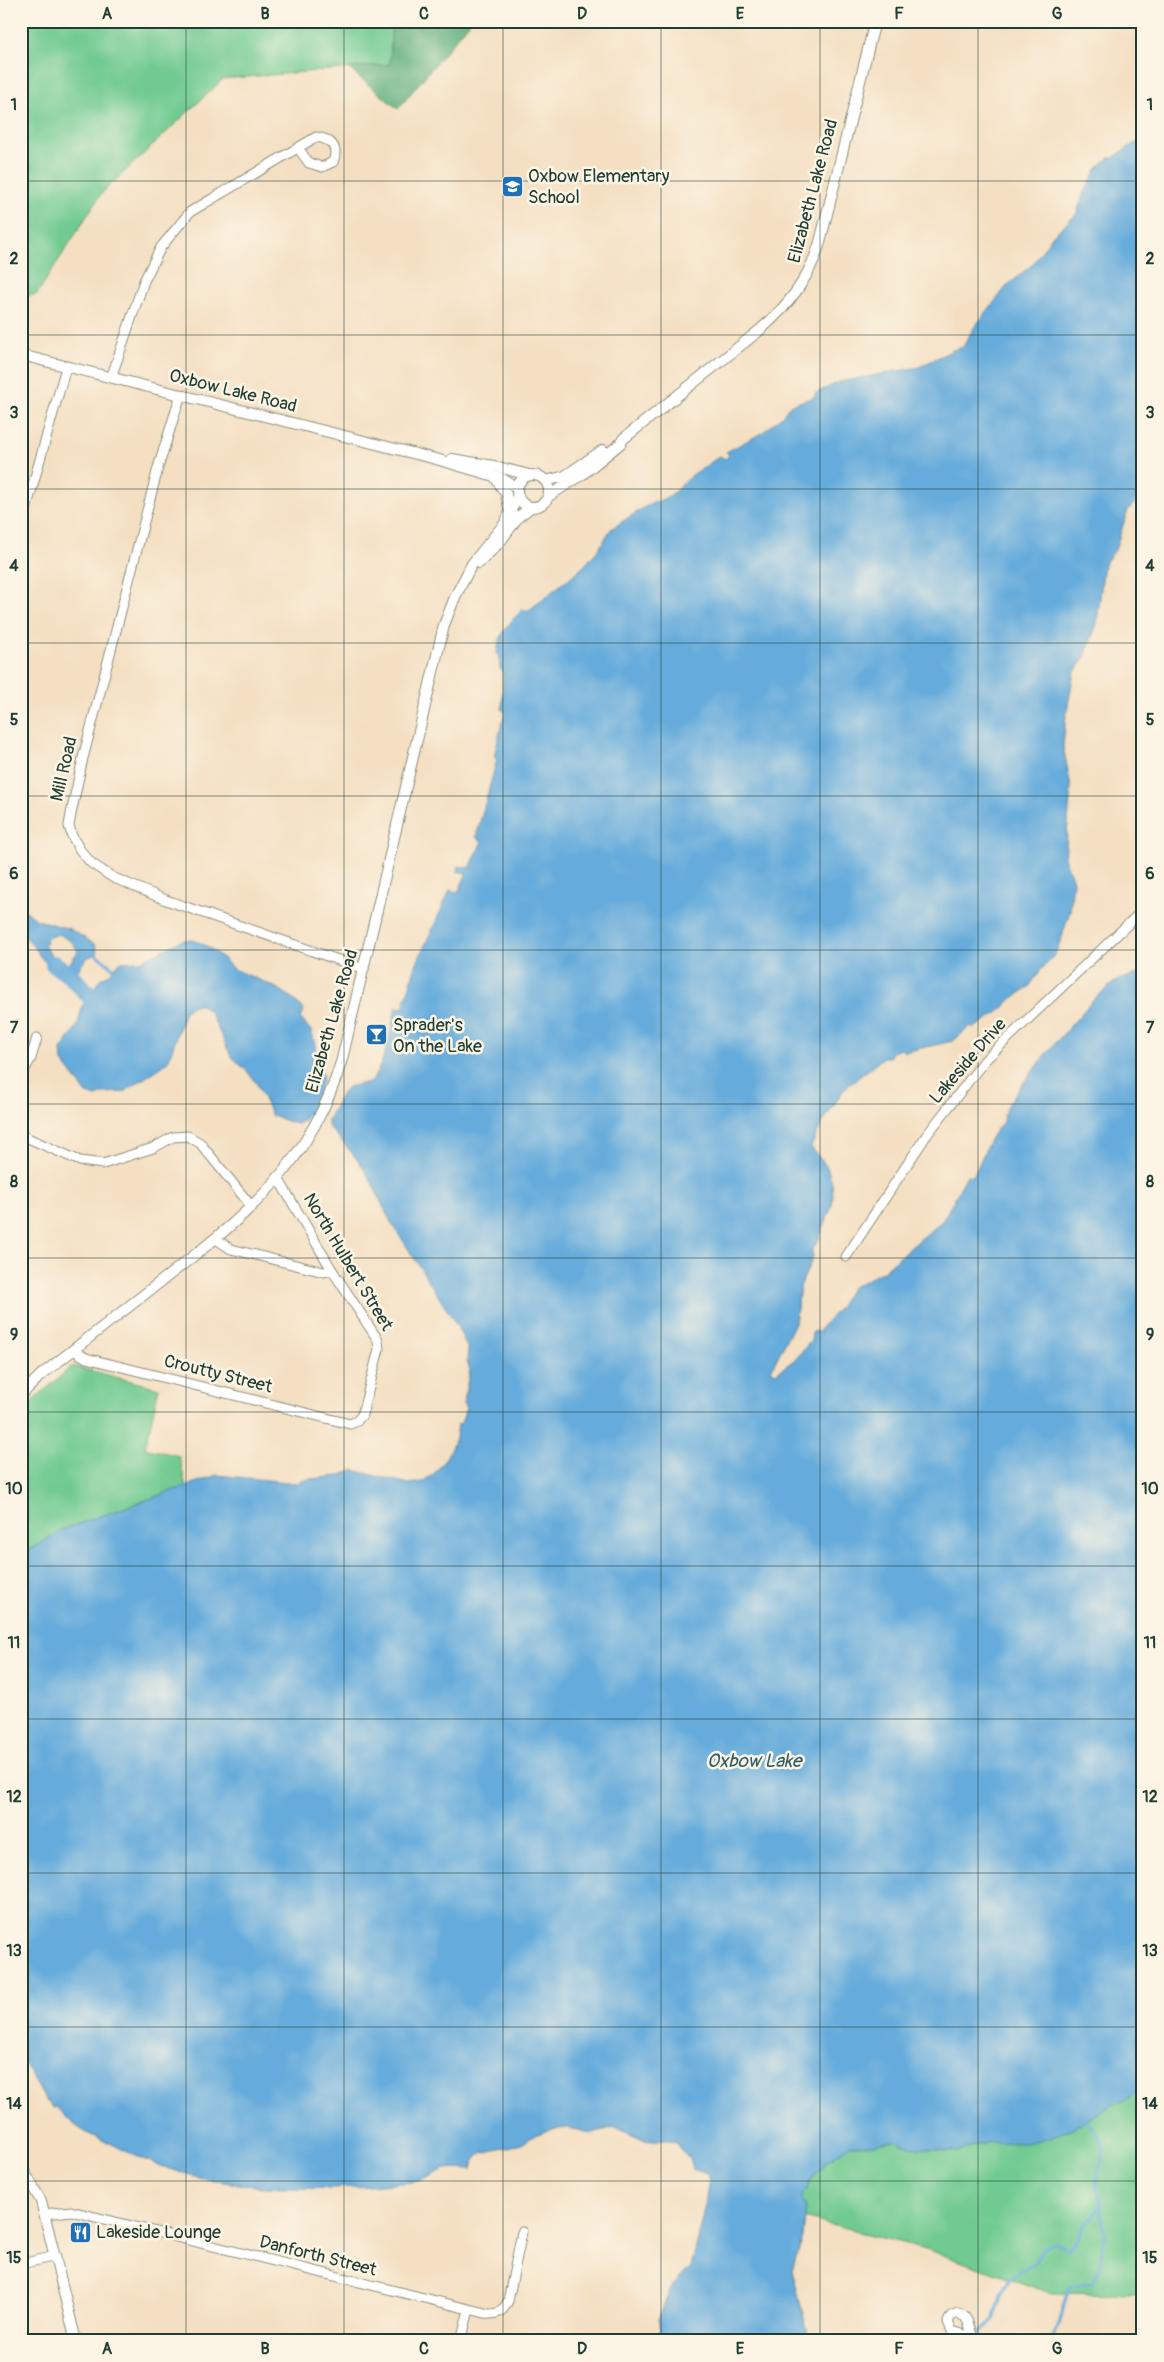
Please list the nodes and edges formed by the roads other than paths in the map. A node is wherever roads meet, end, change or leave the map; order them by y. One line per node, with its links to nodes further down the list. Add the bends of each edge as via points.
1 (875, 21): 7 (street, Elizabeth Lake Road, via 822,233 803,284 772,321)
2 (298, 148): 5 (street, via 190,212 161,247 144,281)
3 (21, 356): 4 (street, Oxbow Lake Road)
4 (66, 367): 5 (street, Oxbow Lake Road); 16 (street)
5 (111, 378): 6 (street, Oxbow Lake Road)
6 (181, 394): 8 (street, Oxbow Lake Road); 19 (street, Mill Road, via 158,468 83,758 69,826 72,836 91,863 112,877 166,900)
7 (623, 439): 11 (street, Elizabeth Lake Road, via 564,476); 13 (street, Elizabeth Lake Road, via 583,474)
8 (436, 458): 9 (street, Oxbow Lake Road, via 478,462); 10 (street, Oxbow Lake Road)
9 (529, 475): 11 (street); 12 (street, via 521,480)
10 (495, 476): 12 (street, Oxbow Lake Road); 15 (street, via 506,494)
11 (546, 481): 13 (street)
12 (517, 492): 14 (street, via 522,502); 15 (street, Elizabeth Lake Road)
13 (549, 496): 14 (street, via 541,505)
14 (531, 507): 17 (street, Elizabeth Lake Road, via 518,517 493,550)
15 (510, 513): 17 (street, Elizabeth Lake Road)
16 (21, 527)
17 (472, 567): 19 (street, Elizabeth Lake Road, via 455,596 441,635)
18 (1143, 910): 26 (street, Lakeside Drive, via 985,1060 926,1136)
19 (364, 969): 23 (street, Elizabeth Lake Road, via 330,1094 304,1144)
20 (37, 1038): 21 (street)
21 (21, 1076)
22 (21, 1135): 24 (street, via 80,1161 103,1164 153,1148 173,1137 188,1136 200,1143)
23 (279, 1180): 24 (street, Elizabeth Lake Road); 27 (street, North Hulbert Street)
24 (252, 1207): 25 (street, Elizabeth Lake Road)
25 (216, 1239): 27 (street, via 231,1249 324,1272); 28 (street, Elizabeth Lake Road)
26 (846, 1257)
27 (332, 1270): 30 (street, North Hulbert Street, via 379,1345 362,1415)
28 (74, 1350): 29 (street, Elizabeth Lake Road); 30 (street, Croutty Street, via 86,1358 350,1424)
29 (21, 1395)
30 (357, 1421)
31 (21, 2166): 32 (street, via 35,2188)
32 (45, 2214): 34 (street); 36 (street, Danforth Street, via 71,2211)
33 (522, 2232): 36 (street, Danforth Street, via 506,2306 496,2314)
34 (56, 2256): 35 (street); 37 (street)
35 (21, 2264)
36 (469, 2310): 38 (street)
37 (76, 2341)
38 (461, 2341)

